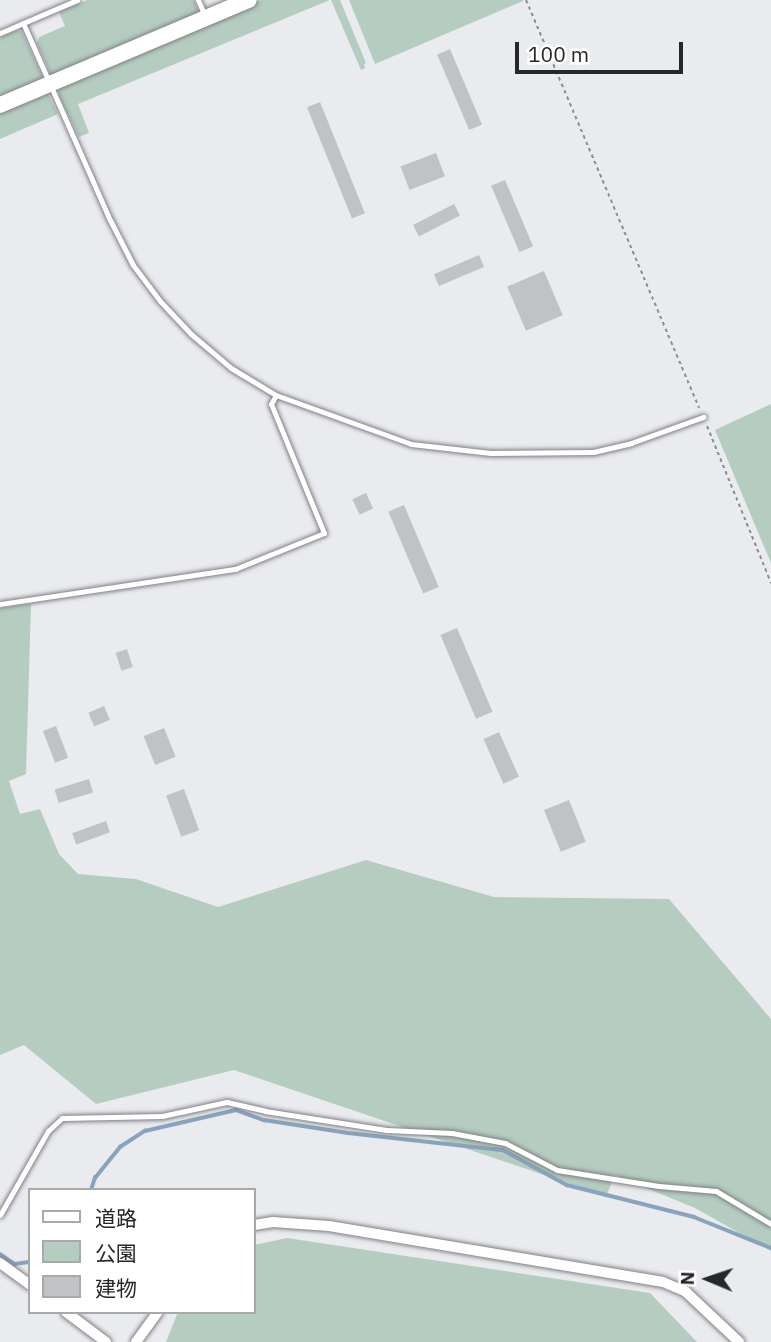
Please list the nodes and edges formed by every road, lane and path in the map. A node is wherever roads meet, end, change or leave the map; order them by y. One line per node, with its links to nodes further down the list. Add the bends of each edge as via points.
1 (77, 0): 6 (lane)
2 (198, 0): 5 (lane)
3 (249, 0): 5 (street)
4 (526, 0): 11 (path)
5 (206, 18): 8 (street)
6 (23, 23): 7 (lane); 8 (lane)
7 (0, 33)
8 (50, 84): 9 (street); 10 (lane, via 133,265 191,334 231,368)
9 (0, 104)
10 (276, 395): 11 (lane, via 411,444 490,453 593,452); 13 (lane, via 271,404 324,533 235,569)
11 (703, 417): 12 (path)
12 (771, 583)
13 (0, 604)
14 (0, 1215): 15 (lane, via 48,1131 62,1118 162,1116 227,1102 387,1130 452,1133 505,1143 557,1170 716,1191)
15 (771, 1224)
16 (256, 1225): 23 (street, via 328,1226 663,1282 686,1292)
17 (0, 1263): 18 (street)
18 (28, 1284)
19 (69, 1314): 21 (street)
20 (157, 1314): 22 (street)
21 (106, 1342)
22 (136, 1342)
23 (739, 1342)

